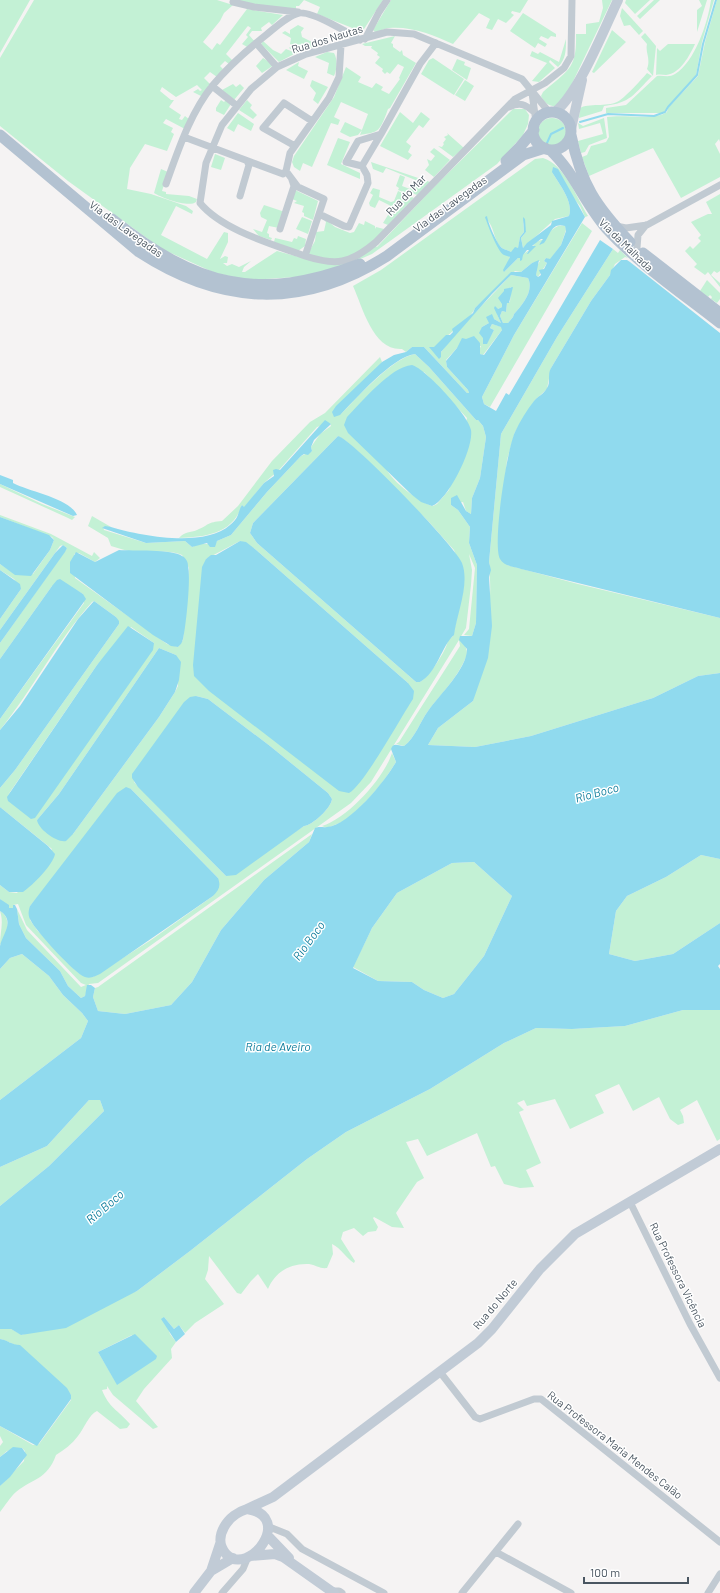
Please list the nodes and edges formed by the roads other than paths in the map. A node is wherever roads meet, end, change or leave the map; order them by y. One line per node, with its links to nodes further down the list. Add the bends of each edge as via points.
1 (387, 0): 6 (street)
2 (572, 0): 13 (street, Rua do Mar, via 571,56 564,68 539,88)
3 (618, 0): 11 (main road)
4 (233, 2): 5 (street)
5 (300, 13): 6 (street, via 321,19); 7 (street, via 288,18)
6 (362, 39): 8 (street, Rua dos Nautas, via 387,32 414,34); 9 (street, Rua dos Nautas)
7 (256, 43): 10 (street); 12 (street)
8 (436, 43): 13 (street, Rua dos Nautas, via 522,79); 21 (street, via 420,64)
9 (341, 46): 10 (street, Rua dos Nautas, via 306,54); 17 (street, via 339,77 329,98)
10 (277, 67): 14 (street, Rua dos Nautas)
11 (585, 70): 16 (main road, via 565,103); 20 (main road)
12 (212, 86): 14 (street); 23 (street)
13 (531, 91): 15 (street, Rua do Mar, via 515,98); 16 (street, Rua dos Nautas); 18 (street)
14 (236, 105): 25 (street, Rua dos Nautas, via 222,125)
15 (507, 108): 18 (street, via 517,103 526,105); 41 (street, Rua do Mar, via 376,242 360,255 341,262 323,262)
16 (552, 112): 18 (main road); 20 (main road, via 566,118)
17 (312, 121): 24 (street); 24 (street, via 284,103 263,128)
18 (534, 121): 26 (main road, via 536,141); 42 (main road, Via das Lavegadas, via 519,148 484,179 388,249)
19 (0, 130): 39 (main road, Via das Lavegadas)
20 (571, 132): 26 (main road, via 566,144 556,150); 37 (main road, Via da Malhada, via 581,174 601,209)
21 (381, 134): 28 (street); 28 (street, via 358,141 346,162)
22 (0, 135): 43 (main road, Via das Lavegadas, via 139,252 169,269)
23 (184, 137): 25 (street); 31 (street)
24 (295, 146): 29 (street, via 290,153)
25 (212, 148): 27 (street); 34 (street, Rua dos Nautas, via 206,163)
26 (547, 149): 43 (main road, Via das Lavegadas, via 523,155 387,256 349,277 309,291 284,294 247,293); 46 (main road, Via da Malhada, via 563,162 589,206 607,229 647,266)
27 (248, 161): 29 (street, via 283,174); 33 (street)
28 (362, 166): 35 (street, via 368,183 349,227)
29 (286, 171): 30 (street)
30 (292, 180): 35 (street, via 298,186 324,199); 38 (street, via 294,186)
31 (166, 184)
32 (720, 185): 36 (street)
33 (240, 196)
34 (200, 203): 41 (street, Rua do Mar, via 207,211 236,228)
35 (319, 214): 41 (street)
36 (646, 225): 37 (street, via 626,228); 40 (street, via 638,234)
37 (615, 226): 40 (main road, Via da Malhada)
38 (280, 229)
39 (148, 247): 42 (main road, Via das Lavegadas, via 194,271 232,283 253,285 300,282); 43 (main road, via 164,261 185,272 216,282)
40 (637, 248): 45 (main road, Via da Malhada)
41 (305, 256)
42 (352, 268): 43 (main road, via 330,280 303,286 265,289 226,286)
43 (221, 288)
44 (720, 303): 45 (street)
45 (720, 312)
46 (720, 323)
47 (720, 1149): 48 (main road, Rua do Norte)
48 (630, 1202): 49 (main road, Rua do Norte, via 575,1234 562,1245 492,1329); 50 (street, Rua Professora Vicência, via 690,1324)
49 (440, 1372): 51 (main road, Rua do Norte); 55 (street, Rua Professora Maria Mendes Calão, via 474,1417 480,1419 534,1399 541,1399)
50 (720, 1378)
51 (273, 1496): 52 (main road, Rua do Norte); 54 (main road, via 268,1505)
52 (247, 1510): 54 (main road, via 261,1513); 56 (main road, via 239,1512 228,1521 220,1536)
53 (518, 1524): 57 (street)
54 (267, 1526): 58 (main road, via 263,1544); 59 (main road, via 274,1543); 67 (street, via 287,1534 302,1549)
55 (720, 1542)
56 (220, 1544): 58 (main road, via 223,1550); 60 (main road)
57 (496, 1552): 68 (street); 69 (street)
58 (242, 1558): 59 (main road, via 275,1554); 60 (main road); 62 (street); 62 (street, via 243,1569)
59 (300, 1567): 63 (main road)
60 (211, 1571): 64 (main road)
61 (720, 1574): 70 (street)
62 (235, 1578): 65 (street)
63 (333, 1592): 66 (street)
64 (194, 1593)
65 (222, 1593)
66 (342, 1593)
67 (384, 1593)
68 (462, 1593)
69 (571, 1593)
70 (708, 1593)

